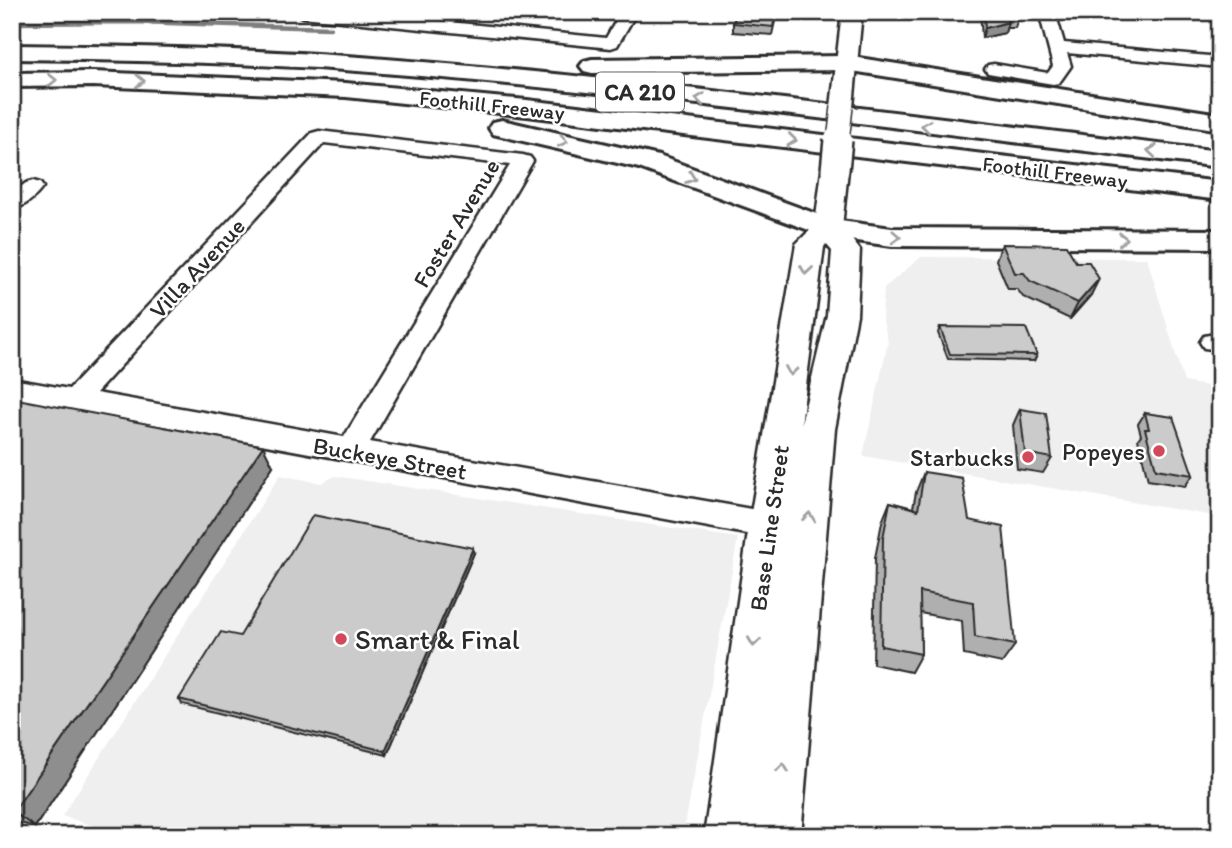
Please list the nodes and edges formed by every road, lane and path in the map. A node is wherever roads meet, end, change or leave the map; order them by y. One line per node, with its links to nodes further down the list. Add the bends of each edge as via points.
1 (302, 12): 2 (street, via 611,43)
2 (629, 12)
3 (852, 12): 8 (main road, Base Line Street)
4 (1047, 12): 5 (street)
5 (1057, 47): 9 (street); 10 (street, via 1062,66 1053,79)
6 (12, 52): 7 (highway, Foothill Freeway / CA 210)
7 (58, 52): 8 (highway, via 163,49 596,66); 15 (highway, Foothill Freeway / CA 210, one-way to 7, via 468,72 297,60)
8 (846, 62): 13 (highway); 19 (main road, Base Line Street, bridge)
9 (1220, 62)
10 (994, 69)
11 (12, 80): 12 (highway, Foothill Freeway / CA 210, one-way to 12)
12 (188, 82): 17 (highway, Foothill Freeway / CA 210, one-way to 17, via 346,90 527,108); 19 (highway, one-way to 19, via 448,118 603,149)
13 (1220, 122)
14 (319, 137): 22 (street, Villa Avenue); 24 (street, Foster Avenue, via 523,162)
15 (1220, 159)
16 (23, 187): 18 (street)
17 (1220, 191)
18 (12, 204)
19 (828, 228): 20 (highway, one-way to 20, via 892,237); 23 (main road, Base Line Street, one-way to 23, via 810,244); 23 (main road, Base Line Street, via 846,250 842,315)
20 (1220, 239)
21 (12, 388): 22 (street, Buckeye Street)
22 (75, 400): 24 (street, Buckeye Street)
23 (800, 426): 25 (main road, Base Line Street); 26 (main road, Base Line Street, one-way to 23)
24 (350, 451): 25 (street, Buckeye Street)
25 (768, 525): 26 (main road, via 786,561 782,638); 27 (main road, Base Line Street, one-way to 27)
26 (793, 670): 28 (main road, Base Line Street, one-way to 26)
27 (729, 836)
28 (776, 836)

